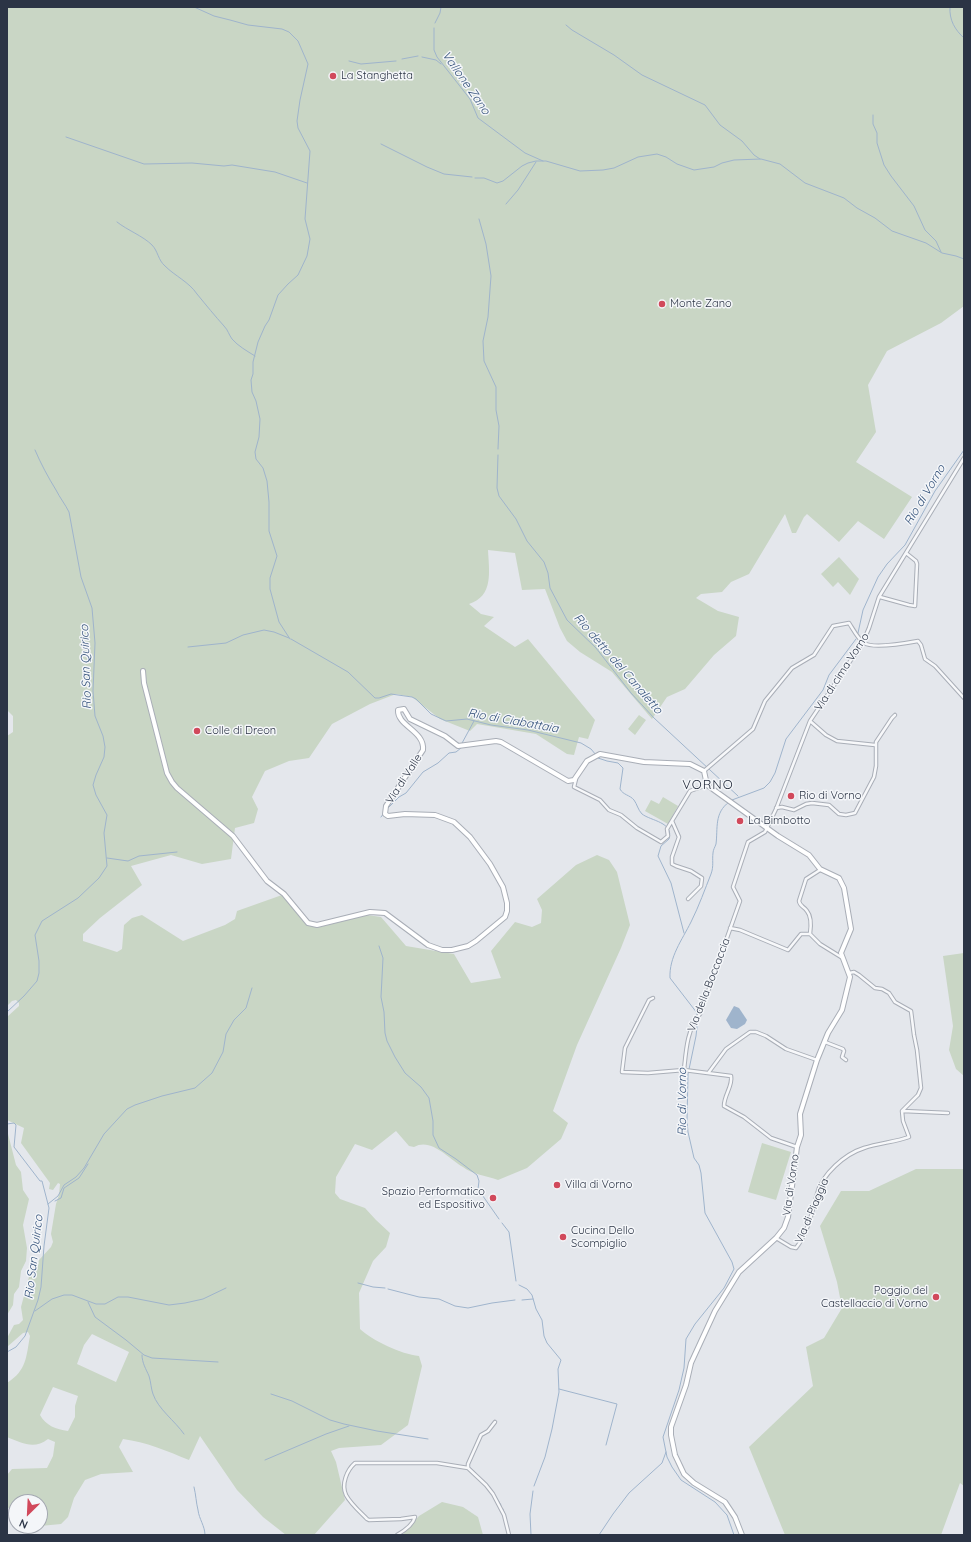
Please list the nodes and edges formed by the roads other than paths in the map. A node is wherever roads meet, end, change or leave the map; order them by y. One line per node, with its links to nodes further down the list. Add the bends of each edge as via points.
1 (964, 458): 2 (street, Via di cima Vorno)
2 (906, 553): 3 (street, Via di cima Vorno); 3 (street, via 917,564 915,606)
3 (879, 597): 4 (street, Via di cima Vorno)
4 (863, 642): 6 (street, Via di cima Vorno, via 890,645 918,641 925,659 935,666); 8 (street, Via di cima Vorno); 10 (street, via 848,623 833,626 814,655 792,668 765,701 753,729)
5 (143, 671): 11 (street, Via di Valle, via 165,766 172,782 234,836 267,880 284,894 308,923 317,925 370,912 384,913 428,945 442,950 452,950 472,943 505,917 507,903 503,887 470,837 454,822 435,815 388,816 384,812 423,750 422,742 400,718 398,710 404,709 410,719 437,731 454,744 461,746 501,742 568,781)
6 (964, 698)
7 (895, 715): 9 (street)
8 (810, 721): 9 (street, via 826,735 837,740); 13 (street, Via di cima Vorno)
9 (876, 745): 13 (street, via 874,777 855,813 839,814 829,805 812,803 794,810 782,807)
10 (704, 771): 11 (street, via 690,764 644,762 602,754 587,761); 12 (street)
11 (576, 778): 14 (street, via 574,788 600,800 609,810 621,815 636,828 658,841 664,841 668,836 668,827)
12 (707, 786): 14 (street, via 690,791); 15 (street)
13 (776, 809): 15 (street, Via di cima Vorno)
14 (672, 820): 17 (street, via 679,837 672,864 702,878 701,886)
15 (767, 828): 16 (street, via 809,855); 18 (street, Via della Boccaccia, via 762,835 748,842 744,850 733,886 740,901)
16 (820, 869): 19 (street, via 806,879 799,901 809,915); 20 (street, via 839,878 844,888 852,929)
17 (688, 899)
18 (730, 928): 19 (street, Via della Boccaccia, via 788,950 801,934); 26 (street, Via della Boccaccia, via 689,1036)
19 (810, 934): 20 (street, via 820,944)
20 (841, 956): 21 (street)
21 (849, 973): 23 (street, Via di Vorno, via 842,1010); 28 (street, via 854,972 875,988 889,993 895,1002 911,1011 921,1088 918,1095)
22 (653, 998): 26 (street, via 649,1000 629,1037 622,1072)
23 (824, 1042): 24 (street, Via di Vorno); 25 (street, via 844,1050 842,1057)
24 (817, 1060): 27 (street, via 786,1049 766,1036 750,1032 726,1049); 30 (street, Via di Vorno, via 800,1114 801,1135)
25 (846, 1060)
26 (684, 1070): 27 (street)
27 (709, 1072): 30 (street, via 731,1076 724,1106 740,1114 771,1138)
28 (902, 1111): 29 (street); 31 (street, Via di Piaggia, via 909,1137 863,1148 841,1161 822,1183 812,1217 796,1248)
29 (948, 1113)
30 (797, 1148): 31 (street, Via di Vorno, via 788,1217)
31 (776, 1238): 36 (street, Via di Vorno, via 739,1272 715,1311 692,1363 671,1428 675,1455 684,1474 725,1502 735,1517)
32 (495, 1422): 33 (street, via 481,1435)
33 (468, 1468): 34 (street, via 420,1462 357,1462 351,1466 345,1483 346,1496 367,1519 415,1517 407,1528); 35 (street, via 493,1494 504,1515)
34 (397, 1535)
35 (509, 1535)
36 (742, 1535)

